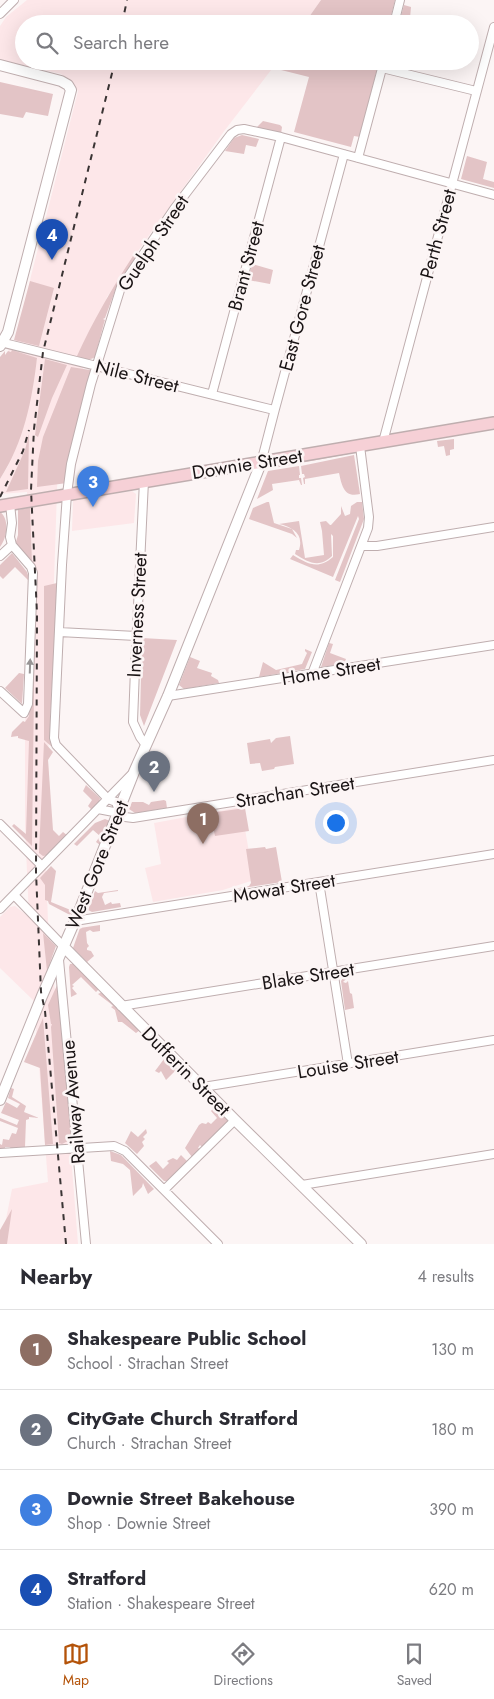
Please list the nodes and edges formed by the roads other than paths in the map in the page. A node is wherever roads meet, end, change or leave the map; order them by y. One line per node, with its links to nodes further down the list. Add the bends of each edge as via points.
1 (14, 0): 3 (street)
2 (400, 0): 4 (street)
3 (0, 14)
4 (396, 15)
5 (494, 27): 11 (street, Perth Street)
6 (0, 65): 7 (street)
7 (15, 69)
8 (19, 70): 17 (street, via 61,81 71,90 8,332)
9 (382, 70): 14 (street)
10 (401, 70): 11 (street)
11 (476, 91): 15 (street, Perth Street)
12 (281, 137): 13 (street); 18 (street, Guelph Street, via 244,130 231,134 121,287); 19 (street, Brant Street)
13 (344, 154): 14 (street); 20 (street, East Gore Street)
14 (358, 158): 15 (street)
15 (451, 183): 16 (street); 22 (street, Perth Street)
16 (494, 195)
17 (1, 343): 18 (street, Nile Street)
18 (96, 366): 19 (street, Nile Street); 26 (street, Guelph Street, via 74,450)
19 (212, 394): 20 (street, Nile Street)
20 (274, 410): 24 (street, East Gore Street)
21 (494, 423): 22 (main road, Downie Street)
22 (383, 442): 23 (main road, Downie Street)
23 (360, 446): 24 (main road, Downie Street); 30 (street, via 369,520)
24 (261, 463): 25 (main road, Downie Street); 37 (street, West Gore Street)
25 (144, 481): 26 (main road, Downie Street); 33 (street, Inverness Street)
26 (67, 494): 27 (main road, Downie Street); 32 (street, Guelph Street)
27 (5, 505): 29 (street, via 12,524)
28 (494, 527): 30 (street)
29 (12, 545): 31 (street); 36 (street, one-way to 29, via 24,714 28,704 33,574)
30 (362, 546): 35 (street)
31 (0, 556)
32 (59, 632): 33 (street); 41 (street, Guelph Street, via 56,745)
33 (136, 636): 38 (street, Inverness Street, via 133,722)
34 (494, 647): 35 (street, Home Street)
35 (312, 674): 37 (street, Home Street)
36 (0, 691)
37 (168, 696): 38 (street, West Gore Street)
38 (146, 745): 40 (street, West Gore Street)
39 (494, 760): 43 (street, Strachan Street, via 133,818)
40 (134, 772): 41 (street); 43 (street, West Gore Street)
41 (108, 799): 42 (street); 43 (street, via 116,802)
42 (98, 809): 43 (street, Strachan Street); 46 (street)
43 (119, 812): 50 (street, West Gore Street)
44 (0, 824): 46 (street)
45 (494, 854): 47 (street, Mowat Street)
46 (42, 866): 48 (street)
47 (319, 882): 50 (street, Mowat Street); 54 (street)
48 (14, 896): 49 (street); 52 (street, Dufferin Street)
49 (0, 909)
50 (75, 921): 52 (street, West Gore Street)
51 (494, 946): 54 (street, Blake Street)
52 (64, 947): 53 (street, West Gore Street); 55 (street, Dufferin Street)
53 (59, 960): 59 (street, West Gore Street); 61 (street, Railway Avenue)
54 (334, 972): 55 (street, Blake Street); 57 (street)
55 (121, 1006): 58 (street, Dufferin Street)
56 (494, 1040): 57 (street, Louise Street)
57 (348, 1064): 58 (street, Louise Street)
58 (203, 1087): 60 (street, Dufferin Street)
59 (0, 1100)
60 (235, 1120): 64 (street, Dufferin Street); 65 (street)
61 (77, 1148): 62 (street); 65 (street, via 114,1146 125,1151); 66 (street, Railway Avenue)
62 (0, 1153)
63 (494, 1154): 64 (street)
64 (302, 1185): 68 (street, Dufferin Street)
65 (165, 1189): 67 (street)
66 (86, 1244)
67 (218, 1244)
68 (361, 1244)

